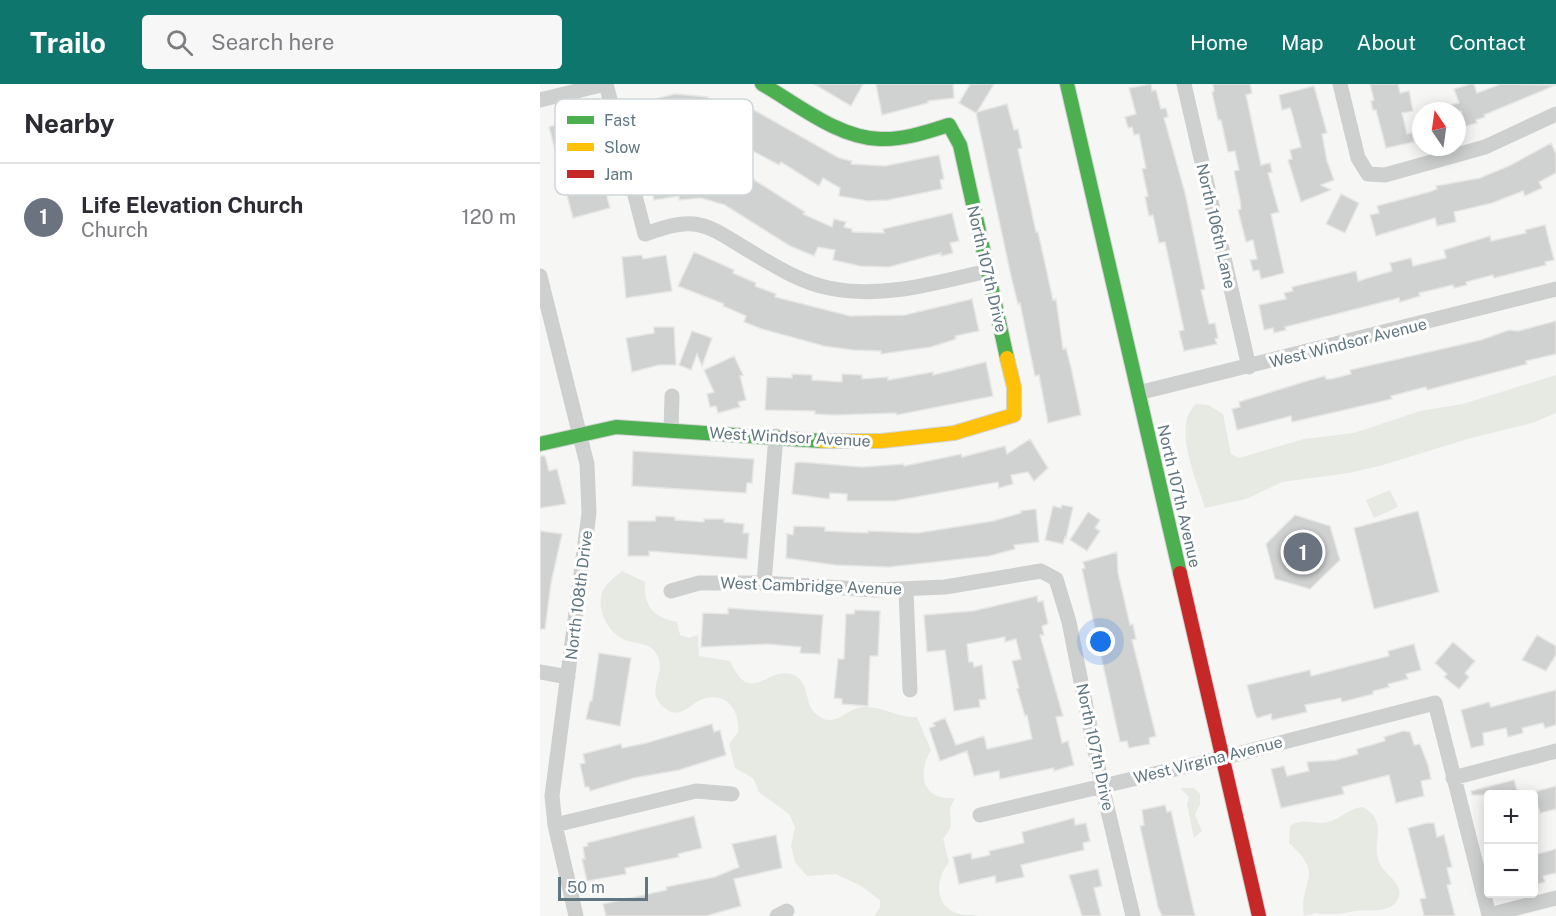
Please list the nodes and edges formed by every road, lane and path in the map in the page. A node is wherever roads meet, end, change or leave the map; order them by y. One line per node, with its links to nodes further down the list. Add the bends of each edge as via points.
1 (605, 84): 6 (street); 7 (street)
2 (762, 84): 10 (street, North 107th Drive, via 846,131 871,140 949,125 960,146)
3 (1067, 84): 14 (street, North 107th Avenue)
4 (1184, 84): 13 (street, North 106th Lane)
5 (1340, 84): 8 (street, via 1358,158 1368,174 1385,175 1485,147)
6 (609, 99)
7 (540, 100)
8 (1556, 114)
9 (635, 195): 10 (street, via 645,234 672,225 694,224 714,230 793,276 829,288 874,292 906,289)
10 (987, 272): 16 (street, North 107th Drive, via 1014,387)
11 (540, 276): 18 (street, North 108th Drive)
12 (1556, 289): 13 (street, West Windsor Avenue)
13 (1249, 367): 14 (street, West Windsor Avenue)
14 (1138, 393): 29 (street, North 107th Avenue)
15 (672, 396): 17 (street)
16 (1014, 415): 19 (street, West Windsor Avenue, via 918,439 836,442)
17 (671, 431): 18 (street, West Windsor Avenue, via 616,427); 19 (street, West Windsor Avenue)
18 (579, 434): 20 (street, West Windsor Avenue); 26 (street, North 108th Drive, via 587,464 589,513)
19 (776, 436): 22 (street)
20 (540, 444)
21 (1056, 579): 23 (street, West Cambridge Avenue, via 1041,571); 31 (street, North 107th Drive, via 1069,622)
22 (764, 583): 23 (street, West Cambridge Avenue); 24 (street, West Cambridge Avenue, via 699,583)
23 (906, 590): 27 (street)
24 (671, 591)
25 (540, 672): 26 (street)
26 (568, 677): 34 (street, North 108th Drive, via 554,777)
27 (910, 690)
28 (1556, 751): 30 (street)
29 (1222, 758): 30 (street, West Virgina Avenue, via 1436,703); 31 (street, West Virgina Avenue); 39 (street, North 107th Avenue)
30 (1453, 778): 36 (street)
31 (1102, 786): 33 (street, West Virgina Avenue); 38 (street, North 107th Drive)
32 (732, 794): 34 (street, via 696,791)
33 (980, 815)
34 (555, 825): 37 (street, North 108th Drive)
35 (1556, 898): 36 (street)
36 (1489, 915)
37 (576, 916)
38 (1133, 916)
39 (1259, 916)

